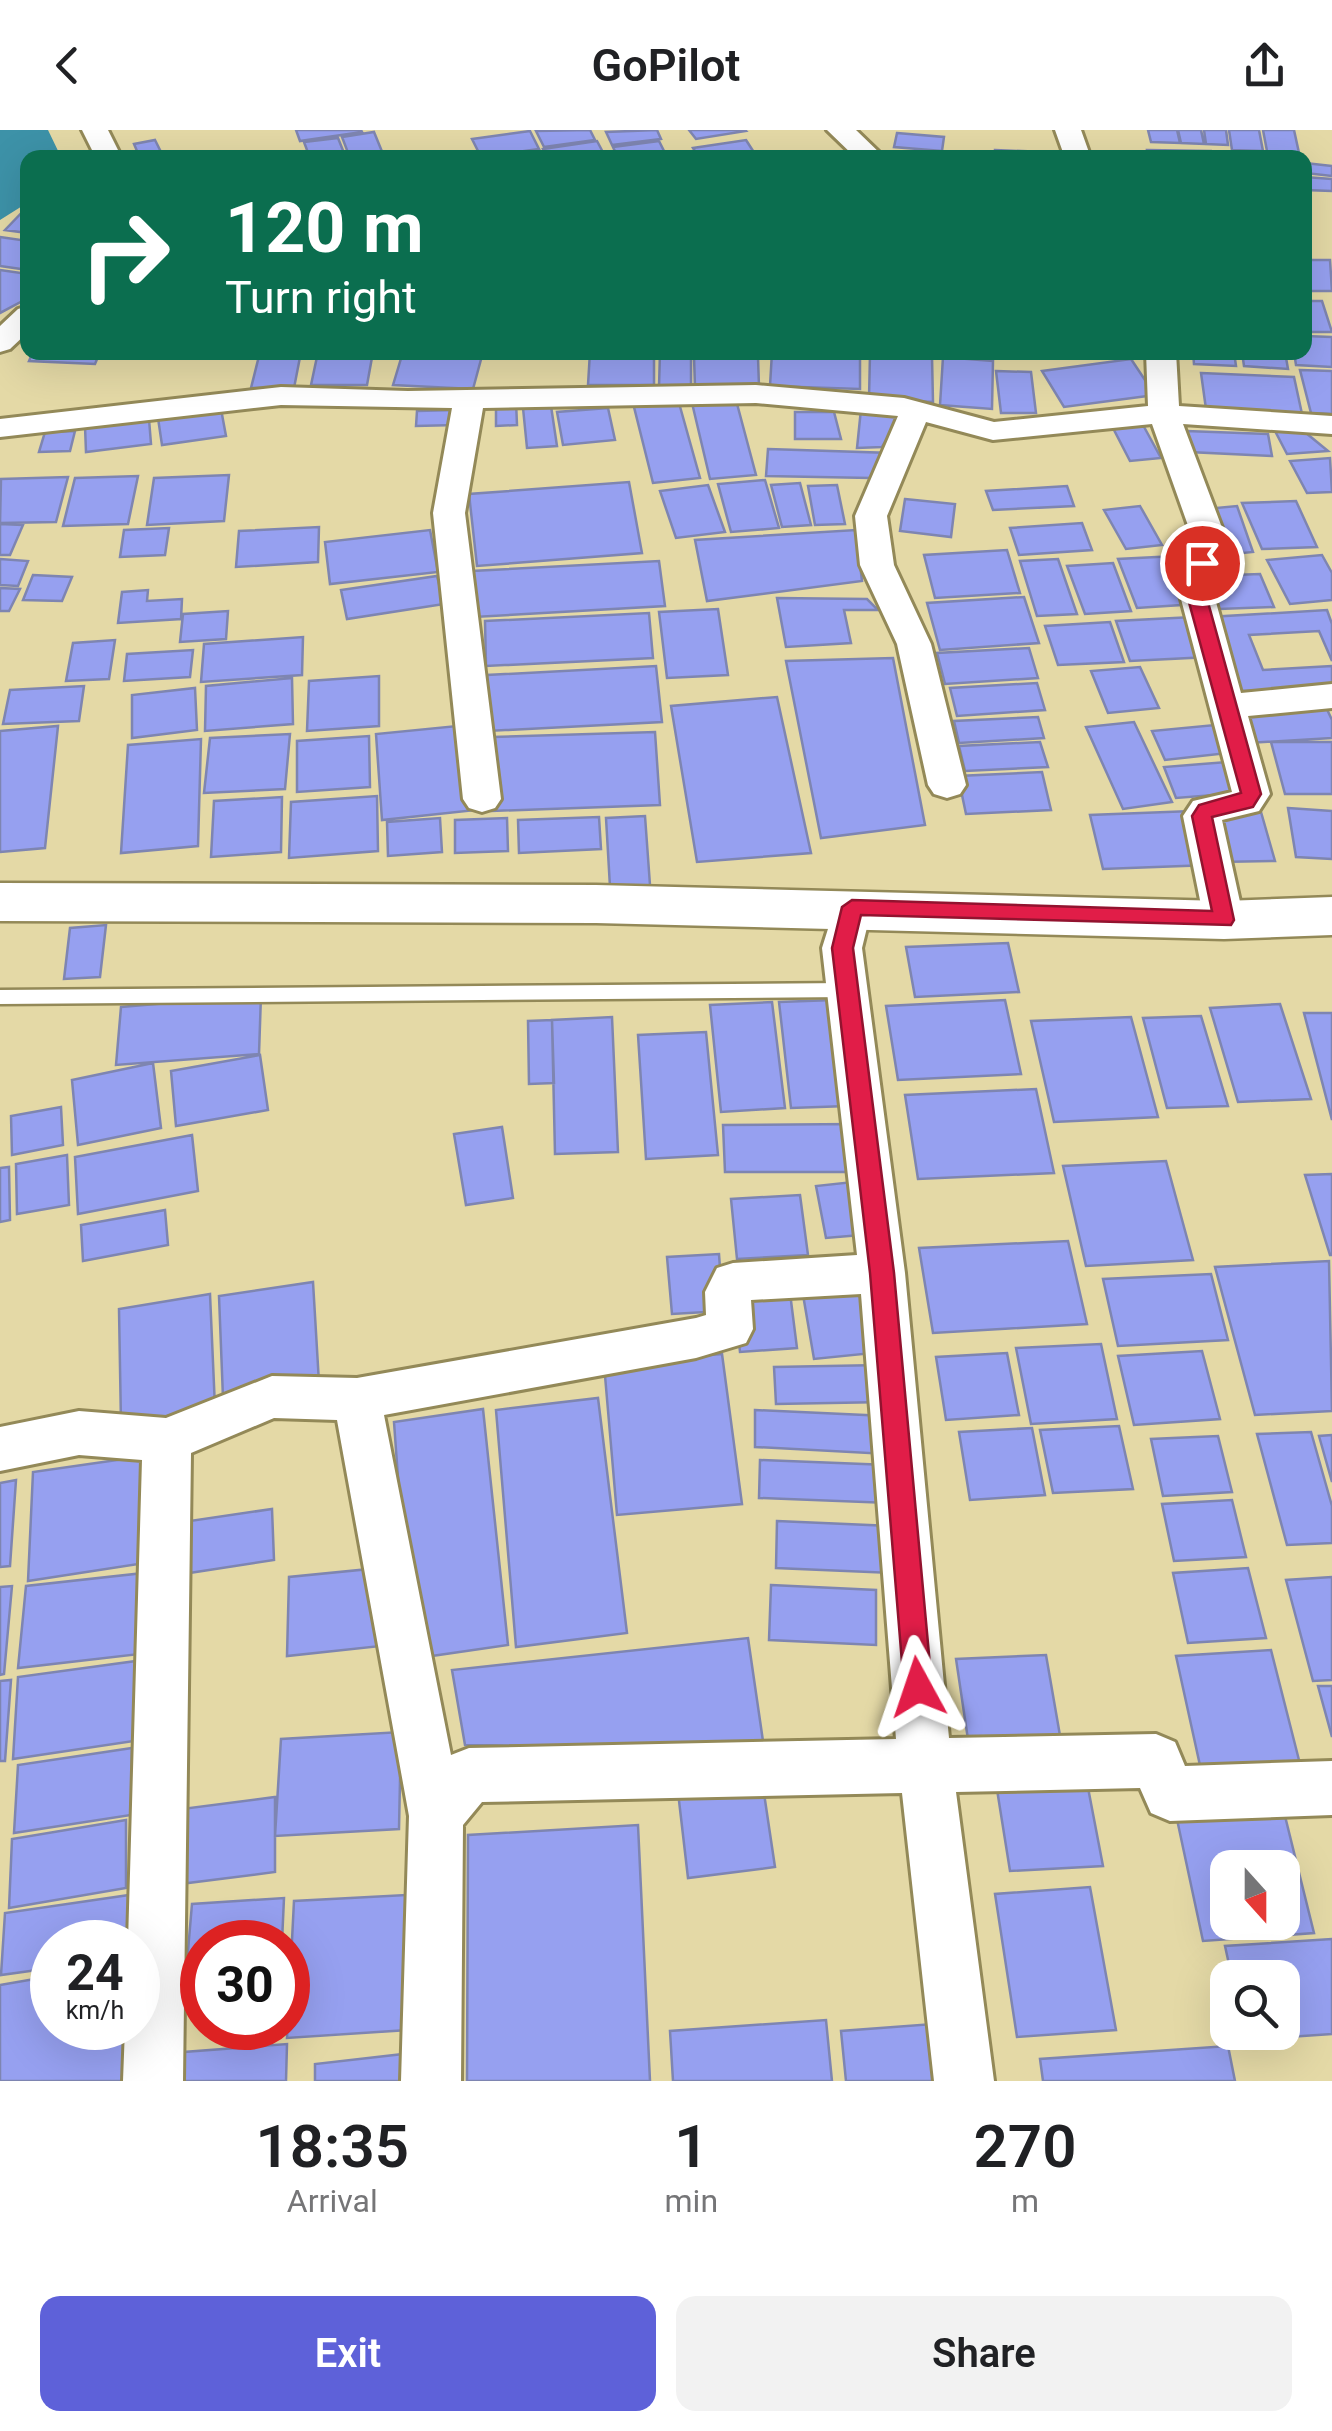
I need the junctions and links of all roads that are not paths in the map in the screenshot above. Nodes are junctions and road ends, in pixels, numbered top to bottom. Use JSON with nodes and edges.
{"nodes":[{"id":1,"x":840,"y":130,"type":"edge"},
{"id":2,"x":863,"y":150,"type":"edge"},
{"id":3,"x":20,"y":323,"type":"edge"},
{"id":4,"x":0,"y":343,"type":"edge"},
{"id":5,"x":1161,"y":360,"type":"edge"},
{"id":6,"x":469,"y":398,"type":"junction"},
{"id":7,"x":916,"y":410,"type":"junction"},
{"id":8,"x":1164,"y":414,"type":"junction"},
{"id":9,"x":1332,"y":425,"type":"edge"},
{"id":10,"x":0,"y":428,"type":"edge"},
{"id":11,"x":1332,"y":696,"type":"edge"},
{"id":12,"x":1226,"y":706,"type":"junction"},
{"id":13,"x":947,"y":785,"type":"dead end"},
{"id":14,"x":482,"y":799,"type":"dead end"},
{"id":15,"x":0,"y":902,"type":"edge"},
{"id":16,"x":852,"y":907,"type":"junction"},
{"id":17,"x":1332,"y":916,"type":"edge"},
{"id":18,"x":1224,"y":920,"type":"junction"},
{"id":19,"x":846,"y":990,"type":"junction"},
{"id":20,"x":0,"y":998,"type":"edge"},
{"id":21,"x":882,"y":1273,"type":"junction"},
{"id":22,"x":357,"y":1399,"type":"junction"},
{"id":23,"x":167,"y":1440,"type":"junction"},
{"id":24,"x":0,"y":1449,"type":"edge"},
{"id":25,"x":925,"y":1762,"type":"junction"},
{"id":26,"x":1332,"y":1788,"type":"edge"},
{"id":27,"x":436,"y":1816,"type":"junction"},
{"id":28,"x":153,"y":2081,"type":"edge"},
{"id":29,"x":431,"y":2081,"type":"edge"},
{"id":30,"x":964,"y":2081,"type":"edge"}],
"edges":[{"from":1,"to":2,"type":"street"},
{"from":3,"to":4,"type":"street"},
{"from":5,"to":8,"type":"street"},
{"from":6,"to":7,"type":"street"},
{"from":6,"to":10,"type":"street"},
{"from":6,"to":14,"type":"street"},
{"from":7,"to":8,"type":"street"},
{"from":7,"to":13,"type":"street"},
{"from":8,"to":9,"type":"street"},
{"from":8,"to":12,"type":"street"},
{"from":11,"to":12,"type":"street"},
{"from":12,"to":18,"type":"street"},
{"from":15,"to":16,"type":"street"},
{"from":16,"to":18,"type":"street"},
{"from":16,"to":19,"type":"street"},
{"from":17,"to":18,"type":"street"},
{"from":19,"to":20,"type":"lane"},
{"from":19,"to":21,"type":"street"},
{"from":21,"to":22,"type":"street"},
{"from":21,"to":25,"type":"street"},
{"from":22,"to":23,"type":"street"},
{"from":22,"to":27,"type":"street"},
{"from":23,"to":24,"type":"street"},
{"from":23,"to":28,"type":"street"},
{"from":25,"to":26,"type":"street"},
{"from":25,"to":27,"type":"street"},
{"from":25,"to":30,"type":"street"},
{"from":27,"to":29,"type":"street"}]}
